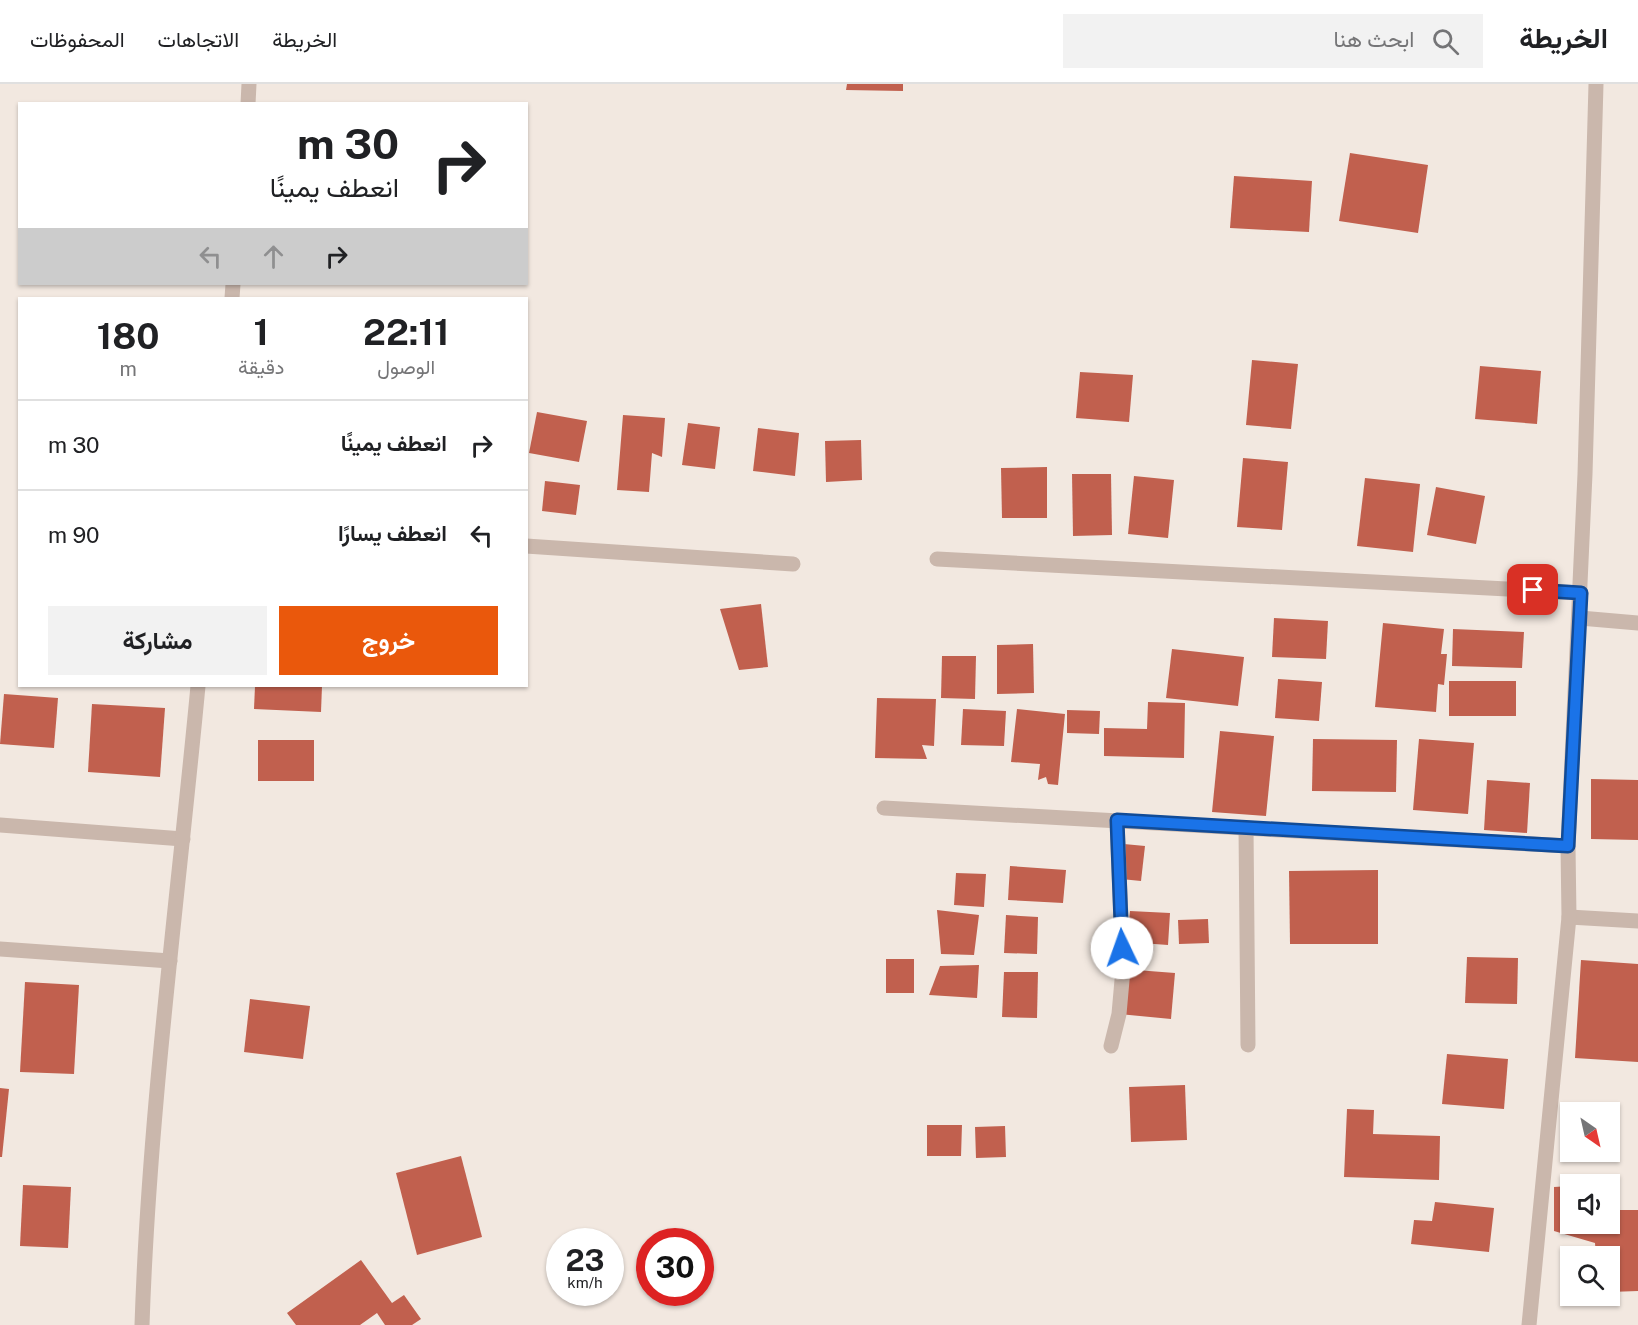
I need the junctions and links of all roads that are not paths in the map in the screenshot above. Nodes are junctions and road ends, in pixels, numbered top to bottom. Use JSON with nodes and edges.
{"nodes":[{"id":1,"x":249,"y":84,"type":"edge"},
{"id":2,"x":1596,"y":84,"type":"edge"},
{"id":3,"x":248,"y":102,"type":"edge"},
{"id":4,"x":528,"y":546,"type":"edge"},
{"id":5,"x":937,"y":559,"type":"dead end"},
{"id":6,"x":793,"y":564,"type":"dead end"},
{"id":7,"x":1581,"y":593,"type":"junction"},
{"id":8,"x":1580,"y":618,"type":"junction"},
{"id":9,"x":1638,"y":623,"type":"edge"},
{"id":10,"x":198,"y":687,"type":"edge"},
{"id":11,"x":884,"y":808,"type":"dead end"},
{"id":12,"x":1117,"y":820,"type":"junction"},
{"id":13,"x":0,"y":825,"type":"edge"},
{"id":14,"x":1246,"y":828,"type":"junction"},
{"id":15,"x":183,"y":839,"type":"junction"},
{"id":16,"x":1568,"y":846,"type":"junction"},
{"id":17,"x":1569,"y":917,"type":"junction"},
{"id":18,"x":1638,"y":921,"type":"edge"},
{"id":19,"x":0,"y":949,"type":"edge"},
{"id":20,"x":170,"y":961,"type":"junction"},
{"id":21,"x":1248,"y":1045,"type":"dead end"},
{"id":22,"x":1111,"y":1046,"type":"dead end"},
{"id":23,"x":142,"y":1325,"type":"edge"},
{"id":24,"x":1529,"y":1325,"type":"edge"}],
"edges":[{"from":1,"to":3,"type":"street"},
{"from":2,"to":7,"type":"street"},
{"from":4,"to":6,"type":"street"},
{"from":5,"to":7,"type":"street"},
{"from":7,"to":8,"type":"street"},
{"from":8,"to":9,"type":"street"},
{"from":8,"to":16,"type":"street"},
{"from":10,"to":15,"type":"street"},
{"from":11,"to":12,"type":"street"},
{"from":12,"to":14,"type":"street"},
{"from":12,"to":22,"type":"street"},
{"from":13,"to":15,"type":"street"},
{"from":14,"to":16,"type":"street"},
{"from":14,"to":21,"type":"street"},
{"from":15,"to":20,"type":"street"},
{"from":16,"to":17,"type":"street"},
{"from":17,"to":18,"type":"street"},
{"from":17,"to":24,"type":"street"},
{"from":19,"to":20,"type":"street"},
{"from":20,"to":23,"type":"street"}]}
